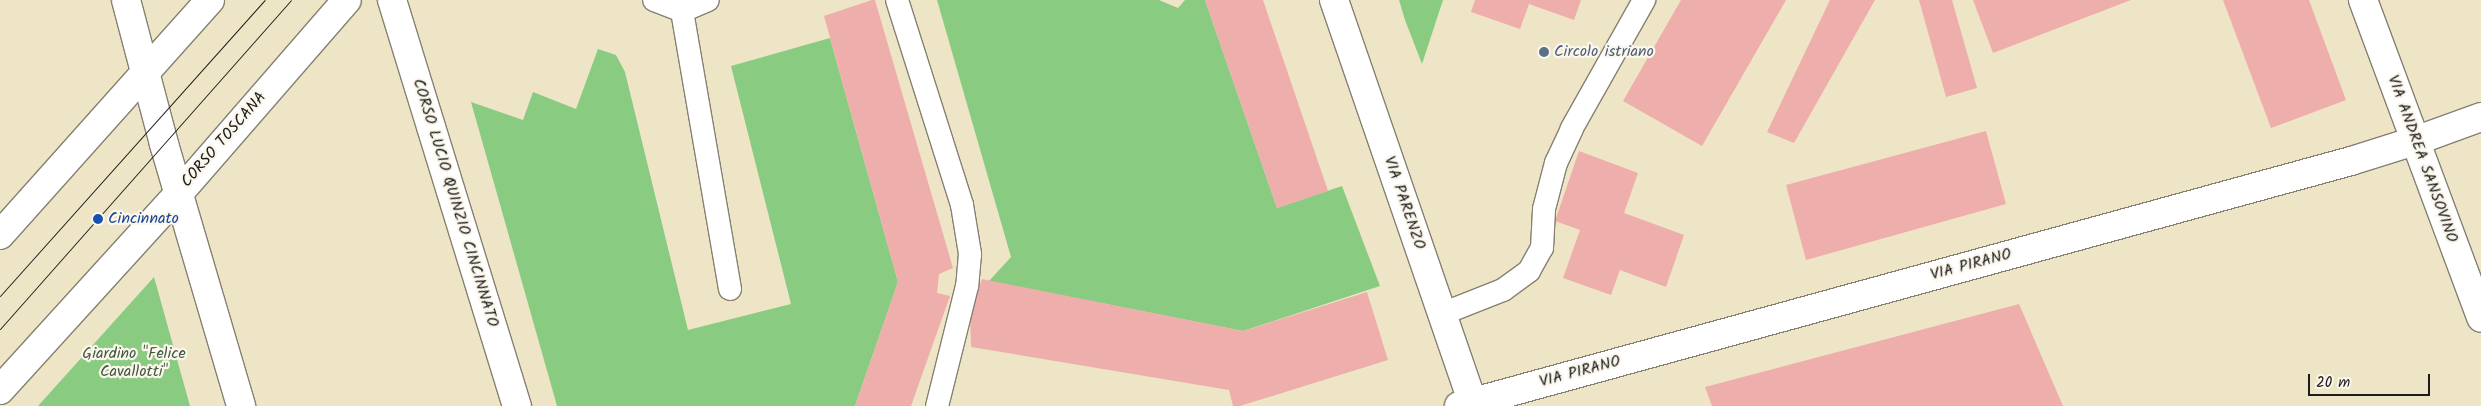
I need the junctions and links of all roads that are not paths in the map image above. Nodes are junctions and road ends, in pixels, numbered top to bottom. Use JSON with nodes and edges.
{"nodes":[{"id":1,"x":126,"y":0,"type":"edge"},
{"id":2,"x":210,"y":0,"type":"edge"},
{"id":3,"x":347,"y":0,"type":"edge"},
{"id":4,"x":392,"y":0,"type":"edge"},
{"id":5,"x":654,"y":0,"type":"edge"},
{"id":6,"x":708,"y":0,"type":"edge"},
{"id":7,"x":896,"y":0,"type":"edge"},
{"id":8,"x":1334,"y":0,"type":"edge"},
{"id":9,"x":1644,"y":0,"type":"edge"},
{"id":10,"x":2363,"y":0,"type":"edge"},
{"id":11,"x":682,"y":12,"type":"junction"},
{"id":12,"x":146,"y":71,"type":"junction"},
{"id":13,"x":2481,"y":117,"type":"edge"},
{"id":14,"x":2415,"y":141,"type":"junction"},
{"id":15,"x":180,"y":192,"type":"junction"},
{"id":16,"x":0,"y":235,"type":"edge"},
{"id":17,"x":730,"y":289,"type":"dead end"},
{"id":18,"x":1442,"y":314,"type":"junction"},
{"id":19,"x":2481,"y":318,"type":"edge"},
{"id":20,"x":0,"y":390,"type":"edge"},
{"id":21,"x":1468,"y":405,"type":"edge"},
{"id":22,"x":241,"y":406,"type":"edge"},
{"id":23,"x":517,"y":406,"type":"edge"},
{"id":24,"x":937,"y":406,"type":"edge"}],
"edges":[{"from":1,"to":12,"type":"street"},
{"from":2,"to":12,"type":"street"},
{"from":3,"to":15,"type":"street","name":"CORSO TOSCANA"},
{"from":4,"to":23,"type":"street","name":"CORSO LUCIO QUINZIO CINCINNATO"},
{"from":5,"to":11,"type":"lane"},
{"from":6,"to":11,"type":"lane"},
{"from":7,"to":24,"type":"lane"},
{"from":8,"to":18,"type":"street","name":"VIA PARENZO"},
{"from":9,"to":18,"type":"lane"},
{"from":10,"to":14,"type":"street","name":"VIA ANDREA SANSOVINO"},
{"from":11,"to":17,"type":"lane"},
{"from":12,"to":15,"type":"street"},
{"from":12,"to":16,"type":"street"},
{"from":13,"to":14,"type":"street","name":"VIA PIRANO"},
{"from":14,"to":19,"type":"street","name":"VIA ANDREA SANSOVINO"},
{"from":14,"to":21,"type":"street","name":"VIA PIRANO"},
{"from":15,"to":20,"type":"street","name":"CORSO TOSCANA"},
{"from":15,"to":22,"type":"street"},
{"from":18,"to":21,"type":"street","name":"VIA PARENZO"}]}
